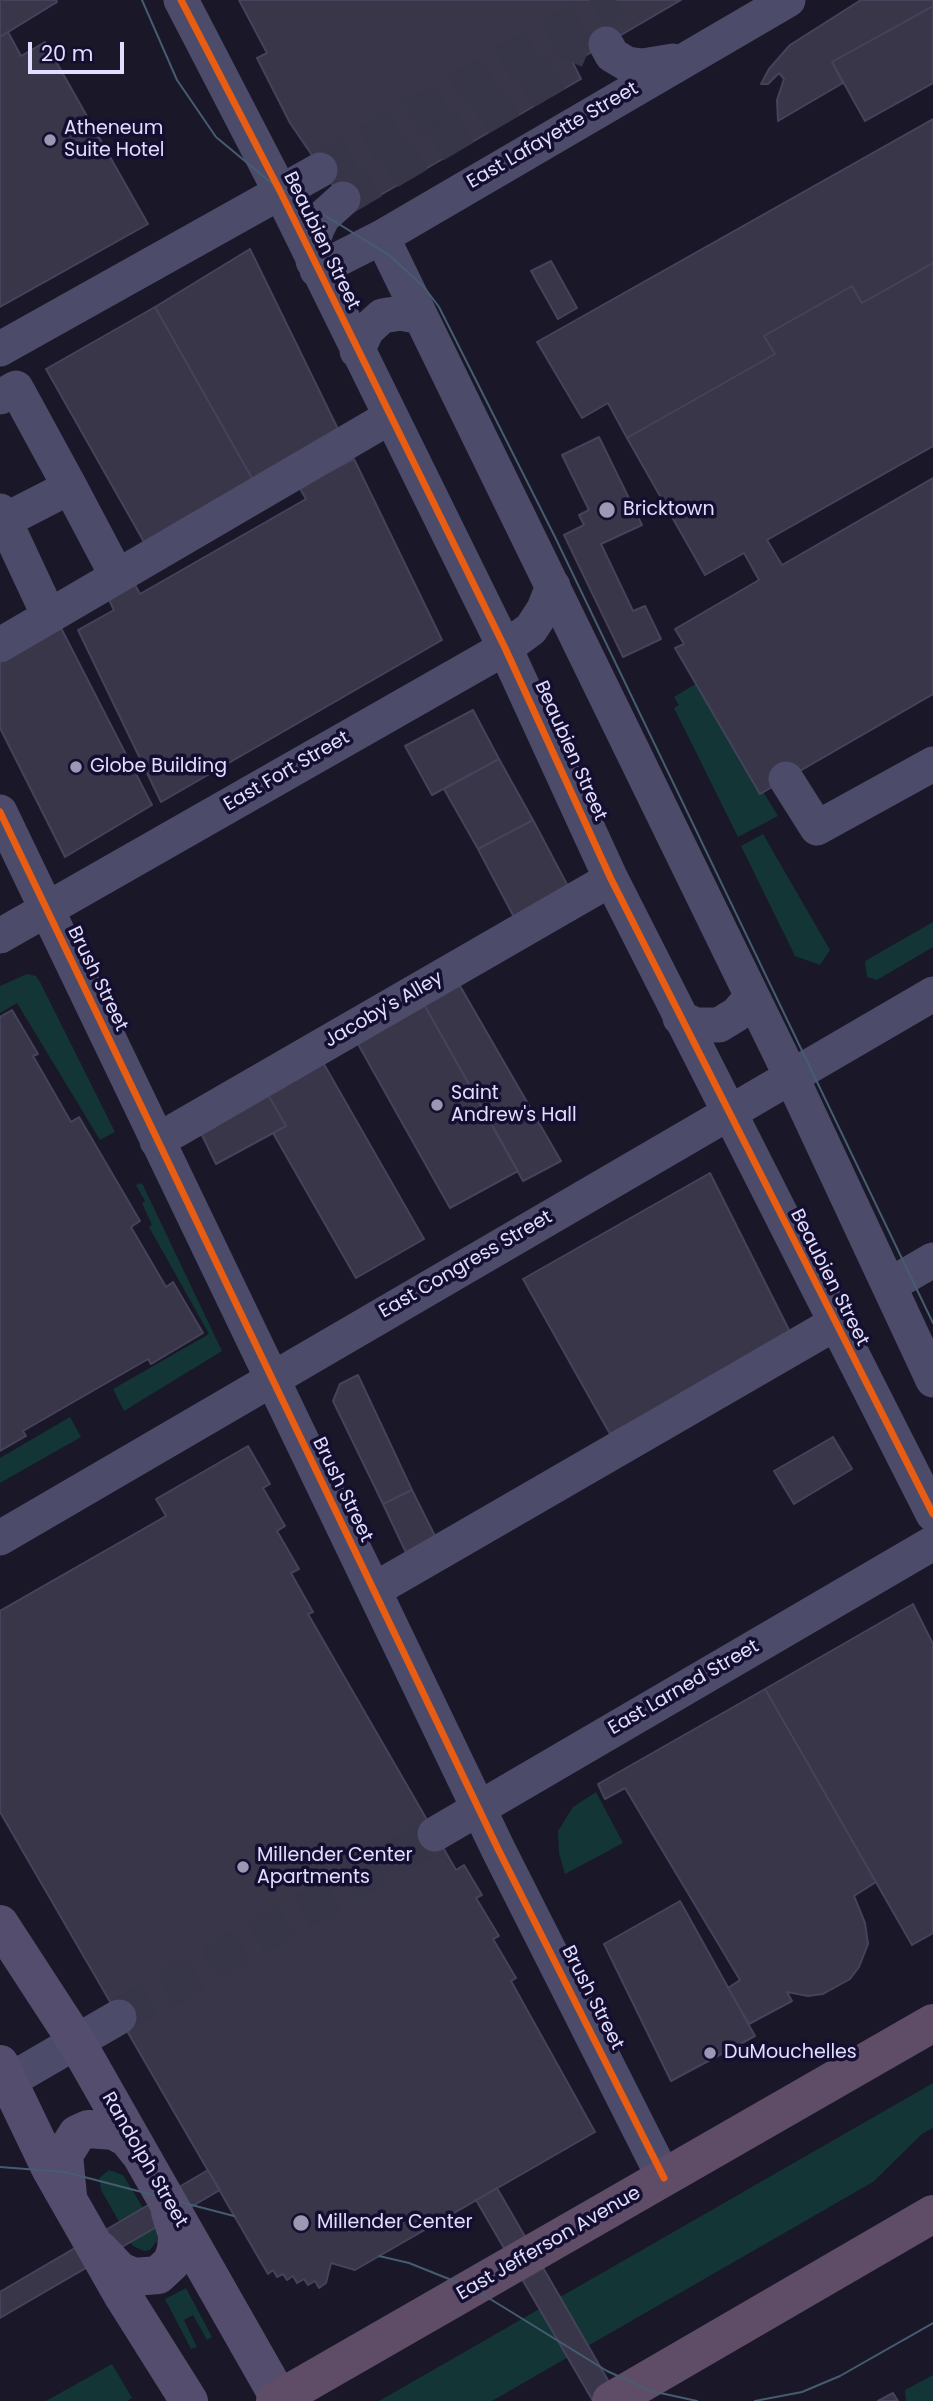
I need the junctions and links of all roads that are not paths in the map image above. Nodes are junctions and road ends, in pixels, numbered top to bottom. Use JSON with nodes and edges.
{"nodes":[{"id":1,"x":181,"y":0,"type":"edge"},
{"id":2,"x":788,"y":0,"type":"edge"},
{"id":3,"x":606,"y":44,"type":"dead end"},
{"id":4,"x":684,"y":60,"type":"junction"},
{"id":5,"x":320,"y":170,"type":"tunnel mouth"},
{"id":6,"x":281,"y":193,"type":"junction"},
{"id":7,"x":343,"y":199,"type":"tunnel mouth"},
{"id":8,"x":382,"y":237,"type":"junction"},
{"id":9,"x":315,"y":265,"type":"junction"},
{"id":10,"x":421,"y":317,"type":"junction"},
{"id":11,"x":0,"y":349,"type":"edge"},
{"id":12,"x":357,"y":351,"type":"junction"},
{"id":13,"x":0,"y":397,"type":"edge"},
{"id":14,"x":390,"y":417,"type":"junction"},
{"id":15,"x":70,"y":487,"type":"junction"},
{"id":16,"x":2,"y":518,"type":"edge"},
{"id":17,"x":117,"y":576,"type":"junction"},
{"id":18,"x":553,"y":586,"type":"junction"},
{"id":19,"x":49,"y":616,"type":"junction"},
{"id":20,"x":0,"y":645,"type":"edge"},
{"id":21,"x":505,"y":648,"type":"junction"},
{"id":22,"x":933,"y":764,"type":"edge"},
{"id":23,"x":786,"y":779,"type":"dead end"},
{"id":24,"x":0,"y":812,"type":"edge"},
{"id":25,"x":611,"y":880,"type":"junction"},
{"id":26,"x":46,"y":909,"type":"junction"},
{"id":27,"x":0,"y":936,"type":"edge"},
{"id":28,"x":933,"y":994,"type":"edge"},
{"id":29,"x":752,"y":996,"type":"junction"},
{"id":30,"x":680,"y":1017,"type":"junction"},
{"id":31,"x":791,"y":1076,"type":"junction"},
{"id":32,"x":729,"y":1115,"type":"junction"},
{"id":33,"x":157,"y":1140,"type":"junction"},
{"id":34,"x":933,"y":1260,"type":"edge"},
{"id":35,"x":890,"y":1285,"type":"junction"},
{"id":36,"x":834,"y":1324,"type":"junction"},
{"id":37,"x":271,"y":1378,"type":"junction"},
{"id":38,"x":933,"y":1380,"type":"edge"},
{"id":39,"x":933,"y":1514,"type":"edge"},
{"id":40,"x":0,"y":1538,"type":"edge"},
{"id":41,"x":933,"y":1543,"type":"edge"},
{"id":42,"x":373,"y":1590,"type":"junction"},
{"id":43,"x":478,"y":1807,"type":"junction"},
{"id":44,"x":435,"y":1834,"type":"tunnel mouth"},
{"id":45,"x":1,"y":1939,"type":"edge"},
{"id":46,"x":119,"y":2017,"type":"tunnel mouth"},
{"id":47,"x":933,"y":2023,"type":"edge"},
{"id":48,"x":76,"y":2042,"type":"junction"},
{"id":49,"x":3,"y":2077,"type":"edge"},
{"id":50,"x":143,"y":2157,"type":"junction"},
{"id":51,"x":664,"y":2178,"type":"junction"},
{"id":52,"x":933,"y":2184,"type":"edge"},
{"id":53,"x":68,"y":2198,"type":"junction"},
{"id":54,"x":167,"y":2200,"type":"junction"},
{"id":55,"x":928,"y":2217,"type":"edge"},
{"id":56,"x":94,"y":2244,"type":"junction"},
{"id":57,"x":278,"y":2400,"type":"edge"},
{"id":58,"x":189,"y":2401,"type":"edge"},
{"id":59,"x":611,"y":2401,"type":"edge"}],
"edges":[{"from":1,"to":6,"type":"street","name":"Beaubien Street"},
{"from":2,"to":4,"type":"street","name":"East Lafayette Street"},
{"from":3,"to":4,"type":"street"},
{"from":4,"to":8,"type":"street","name":"East Lafayette Street"},
{"from":5,"to":6,"type":"street"},
{"from":6,"to":9,"type":"street","name":"Beaubien Street"},
{"from":6,"to":11,"type":"street"},
{"from":7,"to":9,"type":"street"},
{"from":8,"to":9,"type":"street","name":"East Lafayette Street"},
{"from":8,"to":10,"type":"street"},
{"from":9,"to":12,"type":"street","name":"Beaubien Street"},
{"from":10,"to":12,"type":"street"},
{"from":10,"to":18,"type":"street"},
{"from":12,"to":14,"type":"street","name":"Beaubien Street"},
{"from":13,"to":15,"type":"street"},
{"from":14,"to":17,"type":"street"},
{"from":14,"to":21,"type":"street","name":"Beaubien Street"},
{"from":15,"to":16,"type":"street"},
{"from":15,"to":17,"type":"street"},
{"from":16,"to":19,"type":"street"},
{"from":17,"to":19,"type":"street"},
{"from":18,"to":21,"type":"street","name":"East Fort Street"},
{"from":18,"to":29,"type":"street"},
{"from":19,"to":20,"type":"street"},
{"from":21,"to":25,"type":"street","name":"Beaubien Street"},
{"from":21,"to":26,"type":"street","name":"East Fort Street"},
{"from":22,"to":23,"type":"street"},
{"from":24,"to":26,"type":"street","name":"Brush Street"},
{"from":25,"to":30,"type":"street","name":"Beaubien Street"},
{"from":25,"to":33,"type":"street","name":"Jacoby's Alley"},
{"from":26,"to":27,"type":"street","name":"East Fort Street"},
{"from":26,"to":33,"type":"street","name":"Brush Street"},
{"from":28,"to":31,"type":"street","name":"East Congress Street"},
{"from":29,"to":30,"type":"street"},
{"from":29,"to":31,"type":"street"},
{"from":30,"to":32,"type":"street","name":"Beaubien Street"},
{"from":31,"to":32,"type":"street","name":"East Congress Street"},
{"from":31,"to":35,"type":"street"},
{"from":32,"to":36,"type":"street","name":"Beaubien Street"},
{"from":32,"to":37,"type":"street","name":"East Congress Street"},
{"from":33,"to":37,"type":"street","name":"Brush Street"},
{"from":34,"to":35,"type":"street"},
{"from":35,"to":38,"type":"street"},
{"from":36,"to":39,"type":"street","name":"Beaubien Street"},
{"from":36,"to":42,"type":"street"},
{"from":37,"to":40,"type":"street","name":"East Congress Street"},
{"from":37,"to":42,"type":"street","name":"Brush Street"},
{"from":41,"to":43,"type":"street","name":"East Larned Street"},
{"from":42,"to":43,"type":"street","name":"Brush Street"},
{"from":43,"to":44,"type":"street","name":"East Larned Street"},
{"from":43,"to":51,"type":"street","name":"Brush Street"},
{"from":45,"to":48,"type":"main road","name":"Randolph Street"},
{"from":46,"to":48,"type":"street"},
{"from":47,"to":51,"type":"highway","name":"East Jefferson Avenue"},
{"from":48,"to":49,"type":"street"},
{"from":48,"to":50,"type":"main road","name":"Randolph Street"},
{"from":49,"to":53,"type":"main road"},
{"from":50,"to":53,"type":"main road"},
{"from":50,"to":54,"type":"main road","name":"Randolph Street"},
{"from":51,"to":57,"type":"highway","name":"East Jefferson Avenue"},
{"from":52,"to":55,"type":"highway"},
{"from":53,"to":56,"type":"main road"},
{"from":54,"to":56,"type":"main road"},
{"from":54,"to":57,"type":"main road","name":"Randolph Street"},
{"from":55,"to":59,"type":"highway"},
{"from":56,"to":58,"type":"main road"}]}
